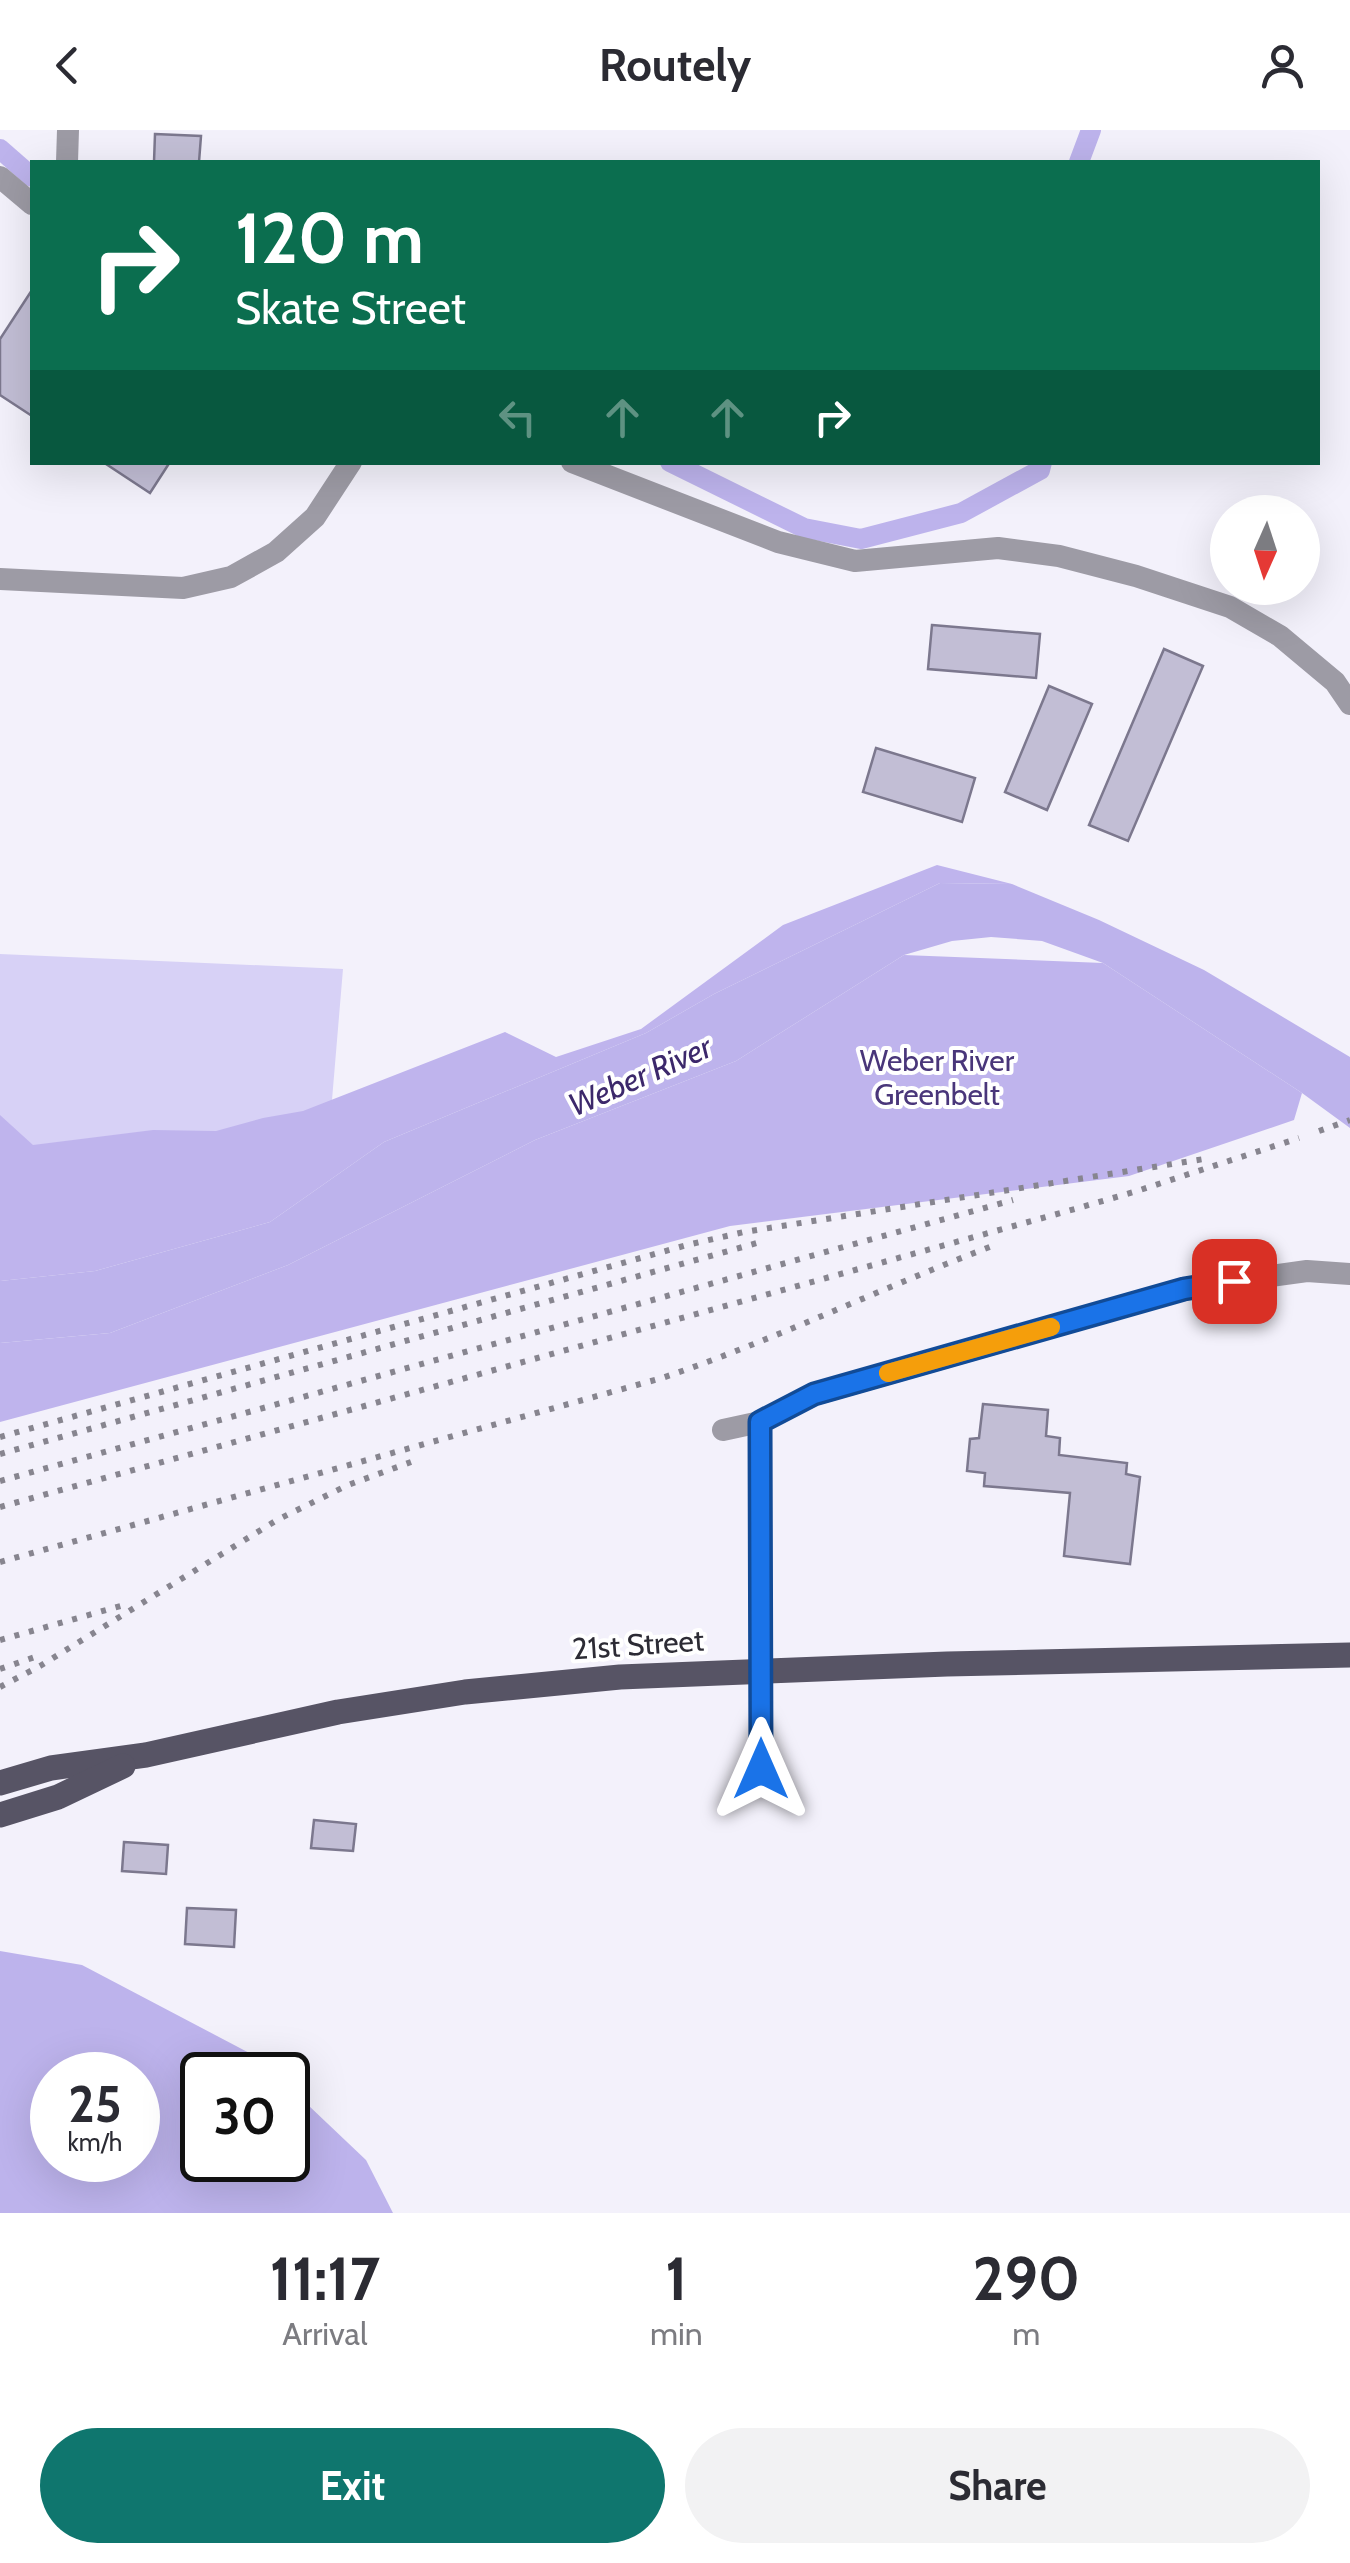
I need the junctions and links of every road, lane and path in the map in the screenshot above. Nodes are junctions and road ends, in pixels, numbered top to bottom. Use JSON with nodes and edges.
{"nodes":[{"id":1,"x":68,"y":130,"type":"edge"},
{"id":2,"x":66,"y":160,"type":"edge"},
{"id":3,"x":0,"y":177,"type":"edge"},
{"id":4,"x":30,"y":202,"type":"edge"},
{"id":5,"x":349,"y":465,"type":"edge"},
{"id":6,"x":580,"y":465,"type":"edge"},
{"id":7,"x":0,"y":579,"type":"edge"},
{"id":8,"x":1350,"y":704,"type":"edge"},
{"id":9,"x":1350,"y":1274,"type":"edge"},
{"id":10,"x":760,"y":1422,"type":"junction"},
{"id":11,"x":723,"y":1430,"type":"dead end"},
{"id":12,"x":1350,"y":1655,"type":"edge"},
{"id":13,"x":761,"y":1670,"type":"junction"},
{"id":14,"x":146,"y":1755,"type":"junction"},
{"id":15,"x":761,"y":1769,"type":"dead end"},
{"id":16,"x":0,"y":1783,"type":"edge"},
{"id":17,"x":0,"y":1815,"type":"edge"}],
"edges":[{"from":1,"to":2,"type":"street"},
{"from":3,"to":4,"type":"street"},
{"from":5,"to":7,"type":"street"},
{"from":6,"to":8,"type":"street"},
{"from":9,"to":10,"type":"street"},
{"from":10,"to":11,"type":"street"},
{"from":10,"to":13,"type":"street"},
{"from":12,"to":13,"type":"main road","name":"21st Street"},
{"from":13,"to":14,"type":"main road","name":"21st Street"},
{"from":13,"to":15,"type":"street"},
{"from":14,"to":16,"type":"main road","name":"21st Street"},
{"from":14,"to":17,"type":"main road"}]}
